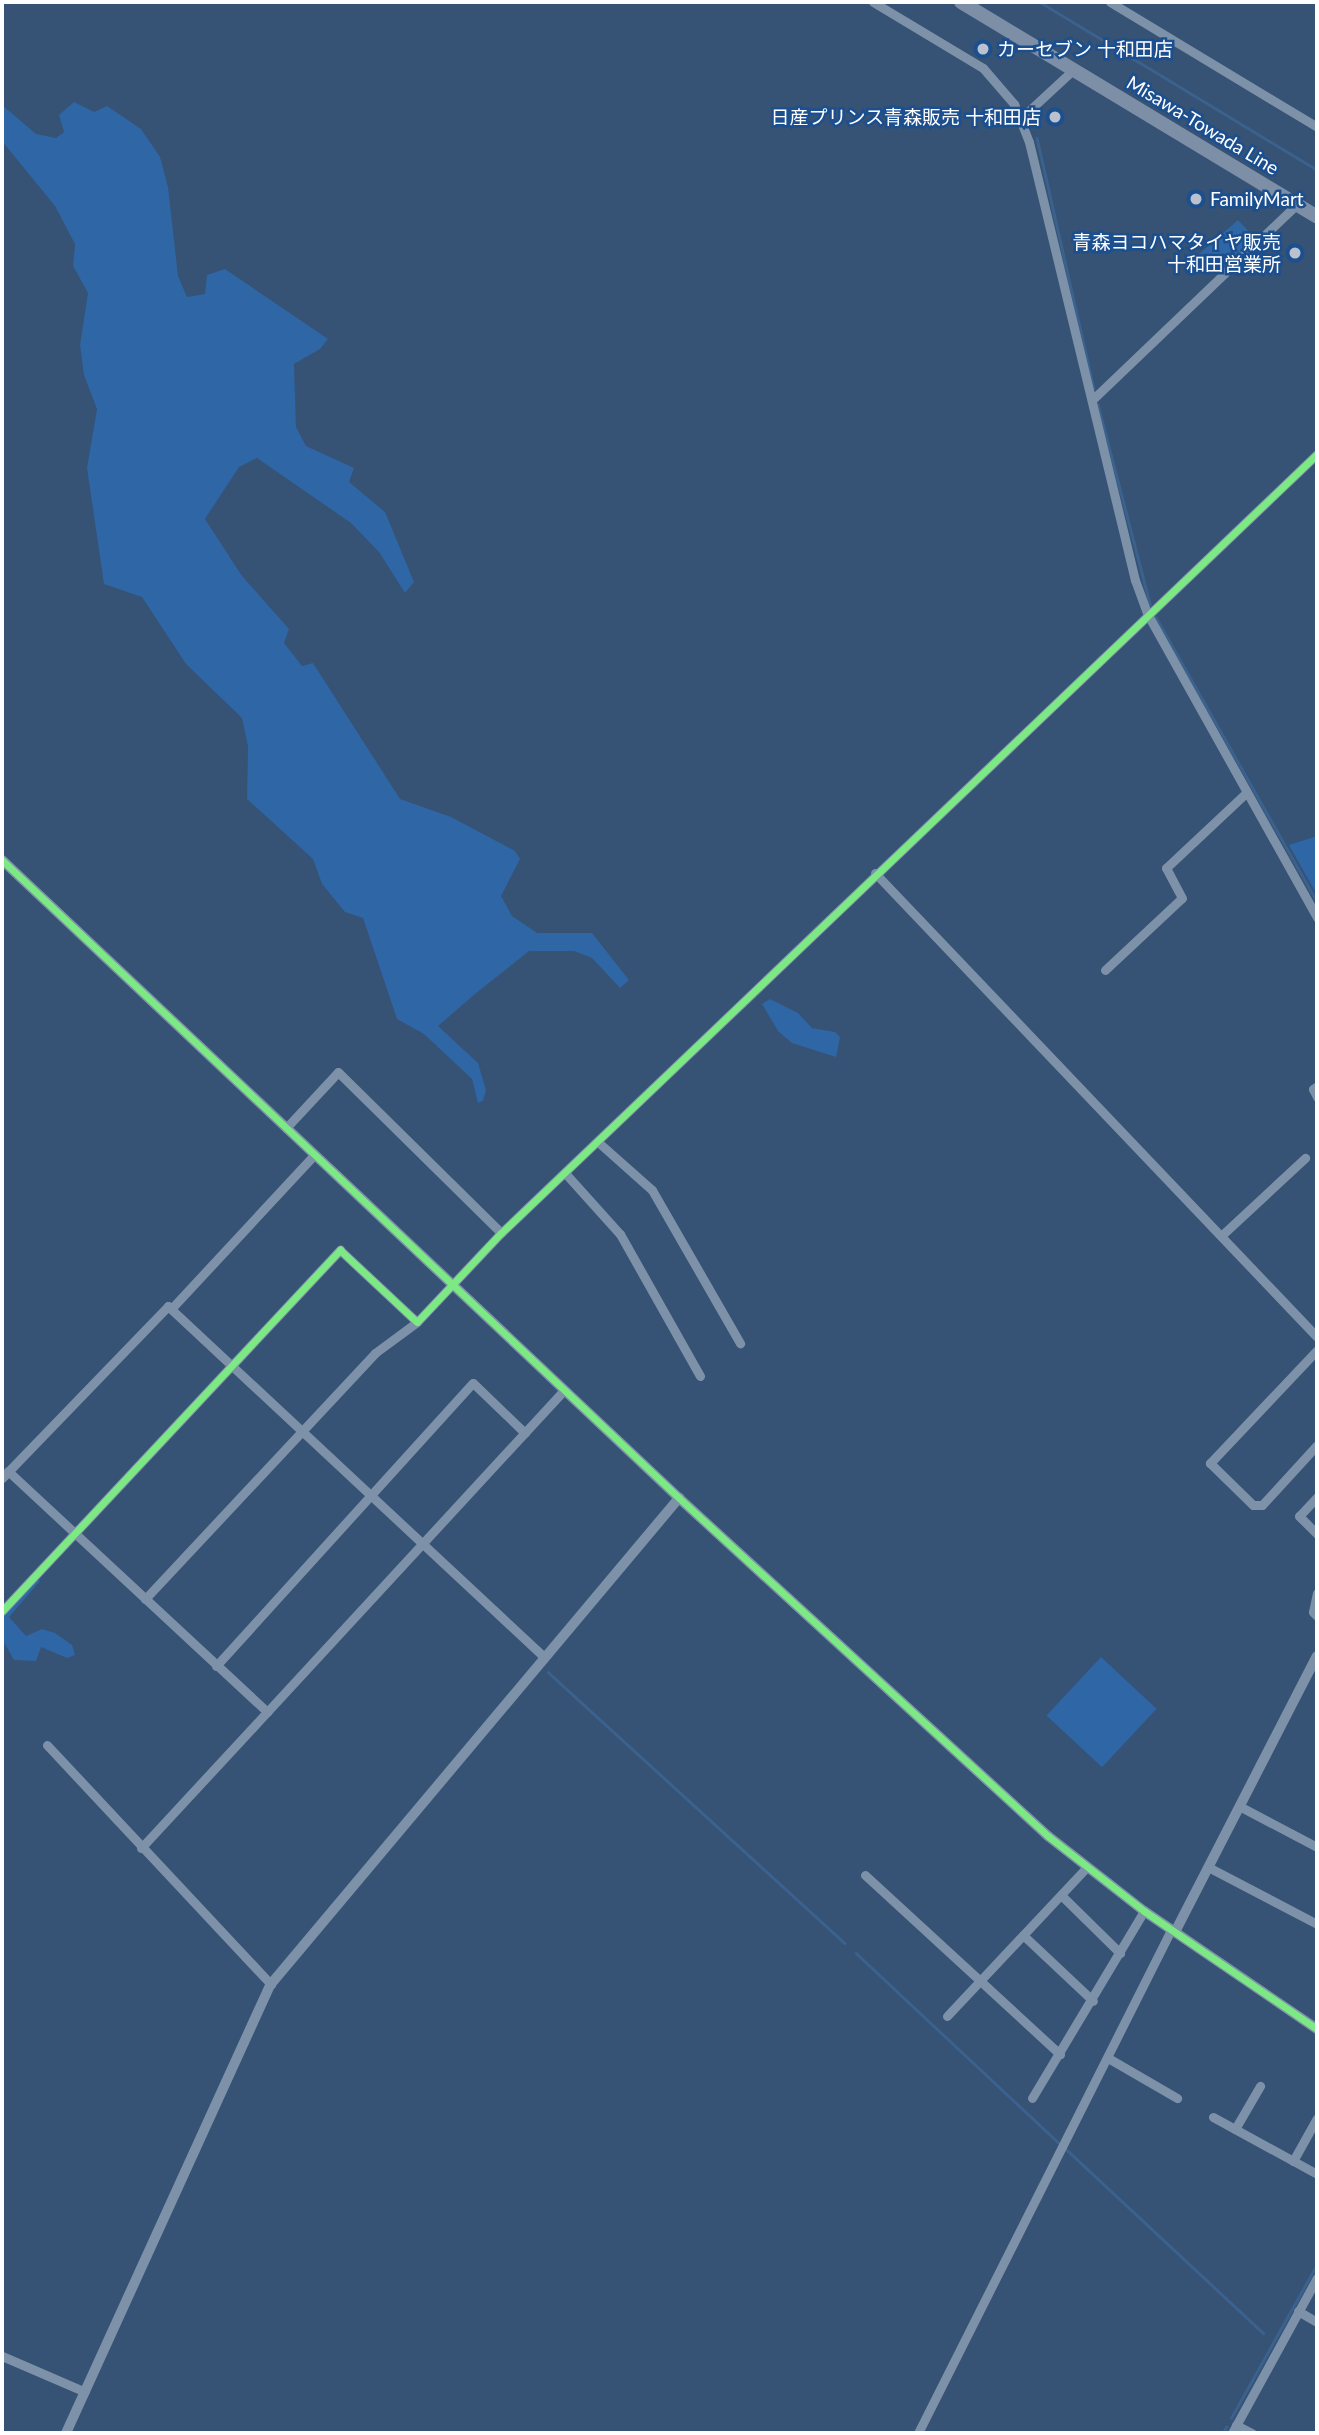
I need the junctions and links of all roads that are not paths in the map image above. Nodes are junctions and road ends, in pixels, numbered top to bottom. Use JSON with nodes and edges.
{"nodes":[{"id":1,"x":873,"y":2,"type":"edge"},
{"id":2,"x":961,"y":2,"type":"edge"},
{"id":3,"x":1110,"y":2,"type":"edge"},
{"id":4,"x":1074,"y":69,"type":"junction"},
{"id":5,"x":1020,"y":118,"type":"junction"},
{"id":6,"x":1317,"y":127,"type":"edge"},
{"id":7,"x":1296,"y":205,"type":"junction"},
{"id":8,"x":1317,"y":217,"type":"edge"},
{"id":9,"x":1091,"y":400,"type":"junction"},
{"id":10,"x":1317,"y":454,"type":"edge"},
{"id":11,"x":1149,"y":615,"type":"junction"},
{"id":12,"x":1246,"y":793,"type":"junction"},
{"id":13,"x":2,"y":860,"type":"edge"},
{"id":14,"x":875,"y":873,"type":"junction"},
{"id":15,"x":1317,"y":918,"type":"edge"},
{"id":16,"x":1105,"y":970,"type":"dead end"},
{"id":17,"x":1317,"y":1086,"type":"edge"},
{"id":18,"x":1317,"y":1097,"type":"edge"},
{"id":19,"x":286,"y":1128,"type":"junction"},
{"id":20,"x":598,"y":1142,"type":"junction"},
{"id":21,"x":314,"y":1155,"type":"junction"},
{"id":22,"x":1304,"y":1158,"type":"dead end"},
{"id":23,"x":565,"y":1173,"type":"junction"},
{"id":24,"x":500,"y":1233,"type":"junction"},
{"id":25,"x":1221,"y":1236,"type":"junction"},
{"id":26,"x":451,"y":1283,"type":"junction"},
{"id":27,"x":171,"y":1309,"type":"junction"},
{"id":28,"x":417,"y":1322,"type":"junction"},
{"id":29,"x":1317,"y":1338,"type":"edge"},
{"id":30,"x":740,"y":1343,"type":"dead end"},
{"id":31,"x":1317,"y":1350,"type":"edge"},
{"id":32,"x":231,"y":1367,"type":"junction"},
{"id":33,"x":700,"y":1376,"type":"dead end"},
{"id":34,"x":564,"y":1390,"type":"junction"},
{"id":35,"x":302,"y":1431,"type":"junction"},
{"id":36,"x":525,"y":1433,"type":"junction"},
{"id":37,"x":1317,"y":1445,"type":"edge"},
{"id":38,"x":5,"y":1475,"type":"edge"},
{"id":39,"x":371,"y":1497,"type":"junction"},
{"id":40,"x":1317,"y":1497,"type":"edge"},
{"id":41,"x":679,"y":1498,"type":"junction"},
{"id":42,"x":1317,"y":1534,"type":"edge"},
{"id":43,"x":76,"y":1535,"type":"junction"},
{"id":44,"x":421,"y":1545,"type":"junction"},
{"id":45,"x":1317,"y":1593,"type":"edge"},
{"id":46,"x":145,"y":1599,"type":"junction"},
{"id":47,"x":2,"y":1611,"type":"edge"},
{"id":48,"x":1317,"y":1616,"type":"edge"},
{"id":49,"x":1317,"y":1656,"type":"edge"},
{"id":50,"x":544,"y":1657,"type":"junction"},
{"id":51,"x":216,"y":1666,"type":"junction"},
{"id":52,"x":1314,"y":1668,"type":"edge"},
{"id":53,"x":267,"y":1712,"type":"junction"},
{"id":54,"x":47,"y":1745,"type":"dead end"},
{"id":55,"x":1241,"y":1807,"type":"junction"},
{"id":56,"x":1317,"y":1847,"type":"edge"},
{"id":57,"x":141,"y":1849,"type":"junction"},
{"id":58,"x":1086,"y":1867,"type":"junction"},
{"id":59,"x":1210,"y":1868,"type":"junction"},
{"id":60,"x":865,"y":1875,"type":"dead end"},
{"id":61,"x":1061,"y":1895,"type":"junction"},
{"id":62,"x":1144,"y":1911,"type":"junction"},
{"id":63,"x":1317,"y":1924,"type":"edge"},
{"id":64,"x":1173,"y":1931,"type":"junction"},
{"id":65,"x":1023,"y":1935,"type":"junction"},
{"id":66,"x":1120,"y":1953,"type":"junction"},
{"id":67,"x":981,"y":1981,"type":"junction"},
{"id":68,"x":271,"y":1984,"type":"junction"},
{"id":69,"x":1093,"y":2001,"type":"junction"},
{"id":70,"x":947,"y":2016,"type":"dead end"},
{"id":71,"x":1317,"y":2029,"type":"edge"},
{"id":72,"x":1060,"y":2054,"type":"junction"},
{"id":73,"x":1108,"y":2058,"type":"junction"},
{"id":74,"x":1260,"y":2086,"type":"dead end"},
{"id":75,"x":1032,"y":2098,"type":"dead end"},
{"id":76,"x":1177,"y":2098,"type":"dead end"},
{"id":77,"x":1213,"y":2117,"type":"dead end"},
{"id":78,"x":1317,"y":2118,"type":"edge"},
{"id":79,"x":1235,"y":2129,"type":"junction"},
{"id":80,"x":1293,"y":2161,"type":"junction"},
{"id":81,"x":1317,"y":2174,"type":"edge"},
{"id":82,"x":1317,"y":2278,"type":"edge"},
{"id":83,"x":1298,"y":2311,"type":"junction"},
{"id":84,"x":1317,"y":2322,"type":"edge"},
{"id":85,"x":2,"y":2356,"type":"edge"},
{"id":86,"x":85,"y":2392,"type":"junction"},
{"id":87,"x":1234,"y":2429,"type":"edge"},
{"id":88,"x":66,"y":2433,"type":"edge"},
{"id":89,"x":918,"y":2433,"type":"edge"},
{"id":90,"x":1252,"y":2433,"type":"edge"}],
"edges":[{"from":1,"to":5,"type":"street"},
{"from":2,"to":4,"type":"main road","name":"Misawa-Towada Line"},
{"from":3,"to":6,"type":"street"},
{"from":4,"to":5,"type":"street"},
{"from":4,"to":7,"type":"main road","name":"Misawa-Towada Line"},
{"from":5,"to":9,"type":"street"},
{"from":7,"to":8,"type":"main road","name":"Misawa-Towada Line"},
{"from":7,"to":9,"type":"street"},
{"from":9,"to":11,"type":"street"},
{"from":10,"to":11,"type":"street"},
{"from":11,"to":12,"type":"street"},
{"from":11,"to":14,"type":"street"},
{"from":12,"to":15,"type":"street"},
{"from":12,"to":16,"type":"street"},
{"from":13,"to":19,"type":"street"},
{"from":14,"to":20,"type":"street"},
{"from":14,"to":25,"type":"street"},
{"from":17,"to":18,"type":"street"},
{"from":19,"to":21,"type":"street"},
{"from":19,"to":24,"type":"street"},
{"from":20,"to":23,"type":"street"},
{"from":20,"to":30,"type":"street"},
{"from":21,"to":26,"type":"street"},
{"from":21,"to":27,"type":"street"},
{"from":22,"to":25,"type":"street"},
{"from":23,"to":24,"type":"street"},
{"from":23,"to":33,"type":"street"},
{"from":24,"to":26,"type":"street"},
{"from":25,"to":29,"type":"street"},
{"from":26,"to":28,"type":"street"},
{"from":26,"to":34,"type":"street"},
{"from":27,"to":32,"type":"street"},
{"from":27,"to":38,"type":"street"},
{"from":28,"to":32,"type":"street"},
{"from":28,"to":35,"type":"street"},
{"from":31,"to":37,"type":"street"},
{"from":32,"to":35,"type":"street"},
{"from":32,"to":43,"type":"street"},
{"from":34,"to":36,"type":"street"},
{"from":34,"to":41,"type":"street"},
{"from":35,"to":39,"type":"street"},
{"from":35,"to":46,"type":"street"},
{"from":36,"to":39,"type":"street"},
{"from":36,"to":44,"type":"street"},
{"from":38,"to":43,"type":"street"},
{"from":39,"to":44,"type":"street"},
{"from":39,"to":51,"type":"street"},
{"from":40,"to":42,"type":"street"},
{"from":41,"to":50,"type":"street"},
{"from":41,"to":58,"type":"street"},
{"from":43,"to":46,"type":"street"},
{"from":43,"to":47,"type":"street"},
{"from":44,"to":50,"type":"street"},
{"from":44,"to":53,"type":"street"},
{"from":45,"to":48,"type":"street"},
{"from":46,"to":51,"type":"street"},
{"from":49,"to":52,"type":"street"},
{"from":50,"to":68,"type":"street"},
{"from":51,"to":53,"type":"street"},
{"from":52,"to":55,"type":"street"},
{"from":53,"to":57,"type":"street"},
{"from":54,"to":57,"type":"street"},
{"from":55,"to":56,"type":"street"},
{"from":55,"to":59,"type":"street"},
{"from":57,"to":68,"type":"street"},
{"from":58,"to":61,"type":"street"},
{"from":58,"to":62,"type":"street"},
{"from":59,"to":63,"type":"street"},
{"from":59,"to":64,"type":"street"},
{"from":60,"to":67,"type":"street"},
{"from":61,"to":65,"type":"street"},
{"from":61,"to":66,"type":"street"},
{"from":62,"to":64,"type":"street"},
{"from":62,"to":66,"type":"street"},
{"from":64,"to":71,"type":"street"},
{"from":64,"to":73,"type":"street"},
{"from":65,"to":67,"type":"street"},
{"from":65,"to":69,"type":"street"},
{"from":66,"to":69,"type":"street"},
{"from":67,"to":70,"type":"street"},
{"from":67,"to":72,"type":"street"},
{"from":68,"to":86,"type":"street"},
{"from":69,"to":72,"type":"street"},
{"from":72,"to":75,"type":"street"},
{"from":73,"to":76,"type":"street"},
{"from":73,"to":89,"type":"street"},
{"from":74,"to":79,"type":"street"},
{"from":77,"to":79,"type":"street"},
{"from":78,"to":80,"type":"street"},
{"from":79,"to":80,"type":"street"},
{"from":80,"to":81,"type":"street"},
{"from":82,"to":83,"type":"street"},
{"from":83,"to":84,"type":"street"},
{"from":83,"to":87,"type":"street"},
{"from":85,"to":86,"type":"street"},
{"from":86,"to":88,"type":"street"},
{"from":87,"to":90,"type":"street"}]}
